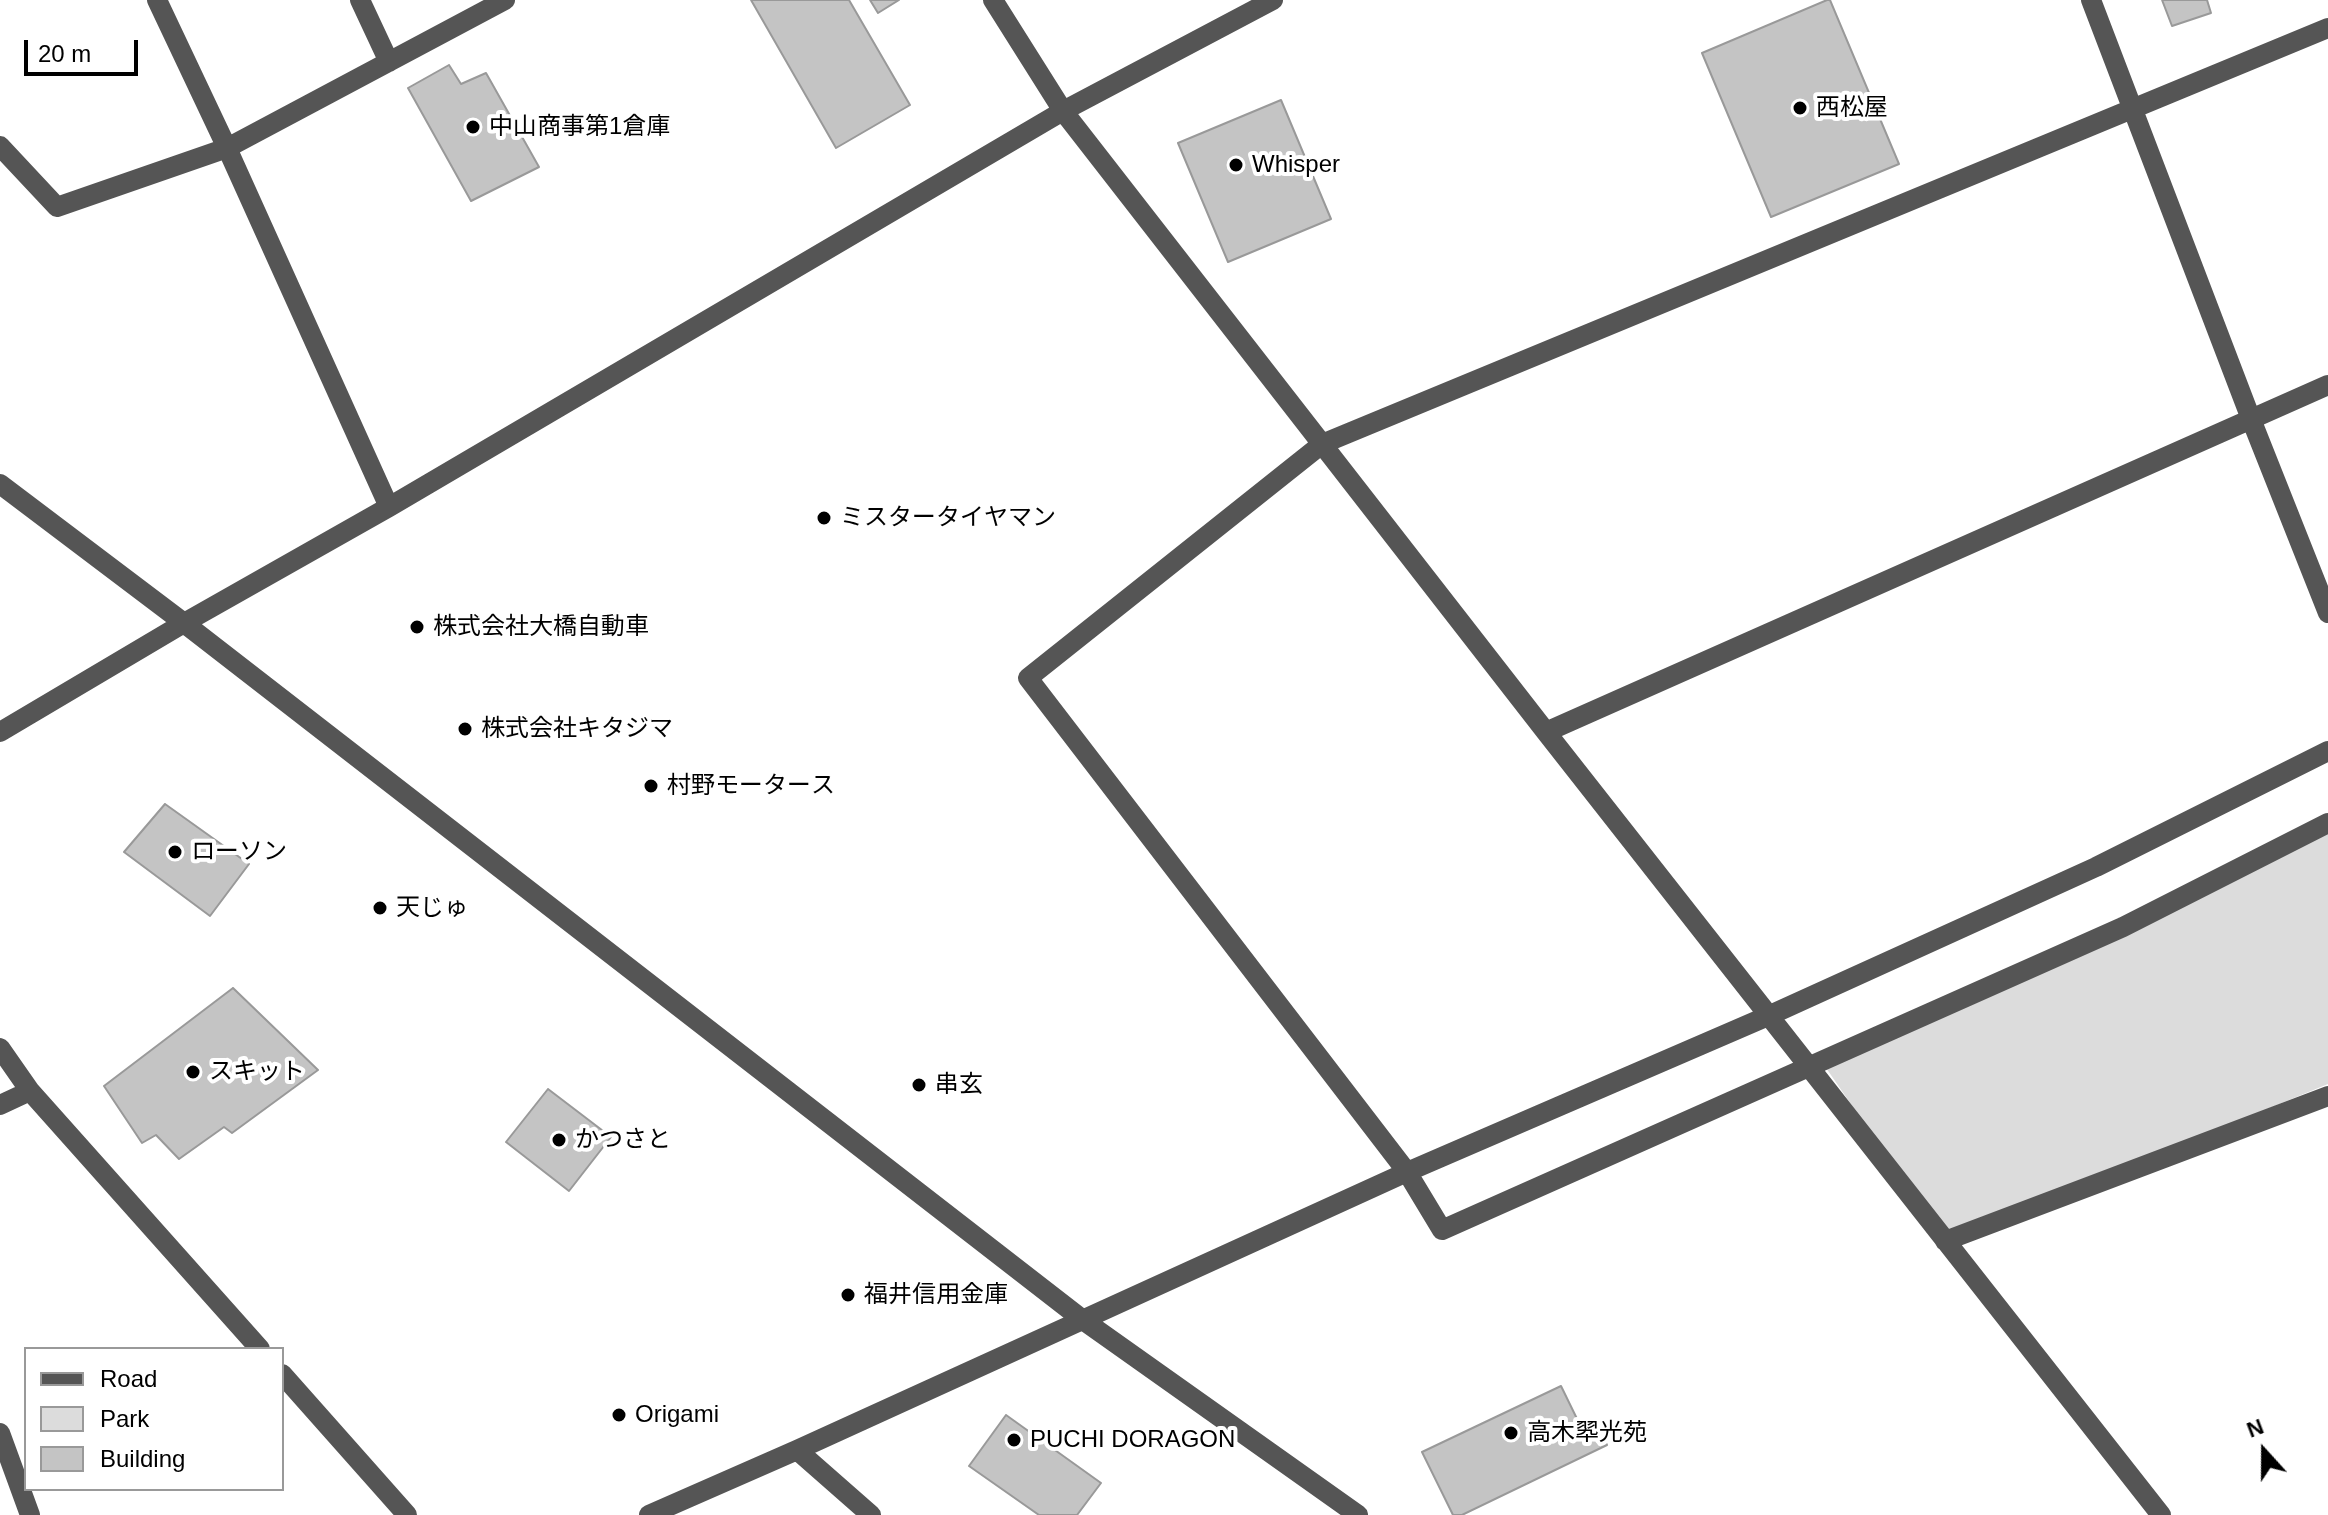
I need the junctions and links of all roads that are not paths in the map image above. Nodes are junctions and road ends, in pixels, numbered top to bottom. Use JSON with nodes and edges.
{"nodes":[{"id":1,"x":157,"y":0,"type":"edge"},
{"id":2,"x":360,"y":0,"type":"edge"},
{"id":3,"x":505,"y":0,"type":"edge"},
{"id":4,"x":993,"y":0,"type":"edge"},
{"id":5,"x":1273,"y":0,"type":"edge"},
{"id":6,"x":2091,"y":0,"type":"edge"},
{"id":7,"x":2328,"y":28,"type":"edge"},
{"id":8,"x":389,"y":62,"type":"junction"},
{"id":9,"x":2134,"y":109,"type":"junction"},
{"id":10,"x":1063,"y":111,"type":"junction"},
{"id":11,"x":0,"y":146,"type":"edge"},
{"id":12,"x":227,"y":148,"type":"junction"},
{"id":13,"x":2328,"y":385,"type":"edge"},
{"id":14,"x":2251,"y":419,"type":"junction"},
{"id":15,"x":1322,"y":444,"type":"junction"},
{"id":16,"x":0,"y":484,"type":"edge"},
{"id":17,"x":389,"y":507,"type":"junction"},
{"id":18,"x":2328,"y":613,"type":"edge"},
{"id":19,"x":184,"y":623,"type":"junction"},
{"id":20,"x":0,"y":732,"type":"edge"},
{"id":21,"x":1546,"y":732,"type":"junction"},
{"id":22,"x":2328,"y":751,"type":"edge"},
{"id":23,"x":2328,"y":823,"type":"edge"},
{"id":24,"x":1768,"y":1016,"type":"junction"},
{"id":25,"x":0,"y":1048,"type":"edge"},
{"id":26,"x":1809,"y":1068,"type":"junction"},
{"id":27,"x":30,"y":1091,"type":"junction"},
{"id":28,"x":2328,"y":1096,"type":"edge"},
{"id":29,"x":0,"y":1105,"type":"edge"},
{"id":30,"x":1407,"y":1172,"type":"junction"},
{"id":31,"x":1945,"y":1241,"type":"junction"},
{"id":32,"x":1083,"y":1320,"type":"junction"},
{"id":33,"x":258,"y":1347,"type":"edge"},
{"id":34,"x":284,"y":1376,"type":"edge"},
{"id":35,"x":0,"y":1433,"type":"edge"},
{"id":36,"x":797,"y":1450,"type":"junction"},
{"id":37,"x":30,"y":1515,"type":"edge"},
{"id":38,"x":407,"y":1515,"type":"edge"},
{"id":39,"x":649,"y":1515,"type":"edge"},
{"id":40,"x":871,"y":1515,"type":"edge"},
{"id":41,"x":1358,"y":1515,"type":"edge"},
{"id":42,"x":2161,"y":1515,"type":"edge"}],
"edges":[{"from":1,"to":12,"type":"street"},
{"from":2,"to":8,"type":"street"},
{"from":3,"to":8,"type":"street"},
{"from":4,"to":10,"type":"street"},
{"from":5,"to":10,"type":"street"},
{"from":6,"to":9,"type":"street"},
{"from":7,"to":9,"type":"street"},
{"from":8,"to":12,"type":"street"},
{"from":9,"to":14,"type":"street"},
{"from":9,"to":15,"type":"street"},
{"from":10,"to":15,"type":"street"},
{"from":10,"to":17,"type":"street"},
{"from":11,"to":12,"type":"street"},
{"from":12,"to":17,"type":"street"},
{"from":13,"to":14,"type":"street"},
{"from":14,"to":18,"type":"street"},
{"from":14,"to":21,"type":"street"},
{"from":15,"to":21,"type":"street"},
{"from":15,"to":30,"type":"street"},
{"from":16,"to":19,"type":"street"},
{"from":17,"to":19,"type":"street"},
{"from":19,"to":20,"type":"street"},
{"from":19,"to":32,"type":"street"},
{"from":21,"to":24,"type":"street"},
{"from":22,"to":24,"type":"street"},
{"from":23,"to":26,"type":"street"},
{"from":24,"to":26,"type":"street"},
{"from":24,"to":30,"type":"street"},
{"from":25,"to":27,"type":"street"},
{"from":26,"to":30,"type":"street"},
{"from":26,"to":31,"type":"street"},
{"from":27,"to":29,"type":"street"},
{"from":27,"to":33,"type":"street"},
{"from":28,"to":31,"type":"street"},
{"from":30,"to":32,"type":"street"},
{"from":31,"to":42,"type":"street"},
{"from":32,"to":36,"type":"street"},
{"from":32,"to":41,"type":"street"},
{"from":34,"to":38,"type":"street"},
{"from":35,"to":37,"type":"street"},
{"from":36,"to":39,"type":"street"},
{"from":36,"to":40,"type":"street"}]}
